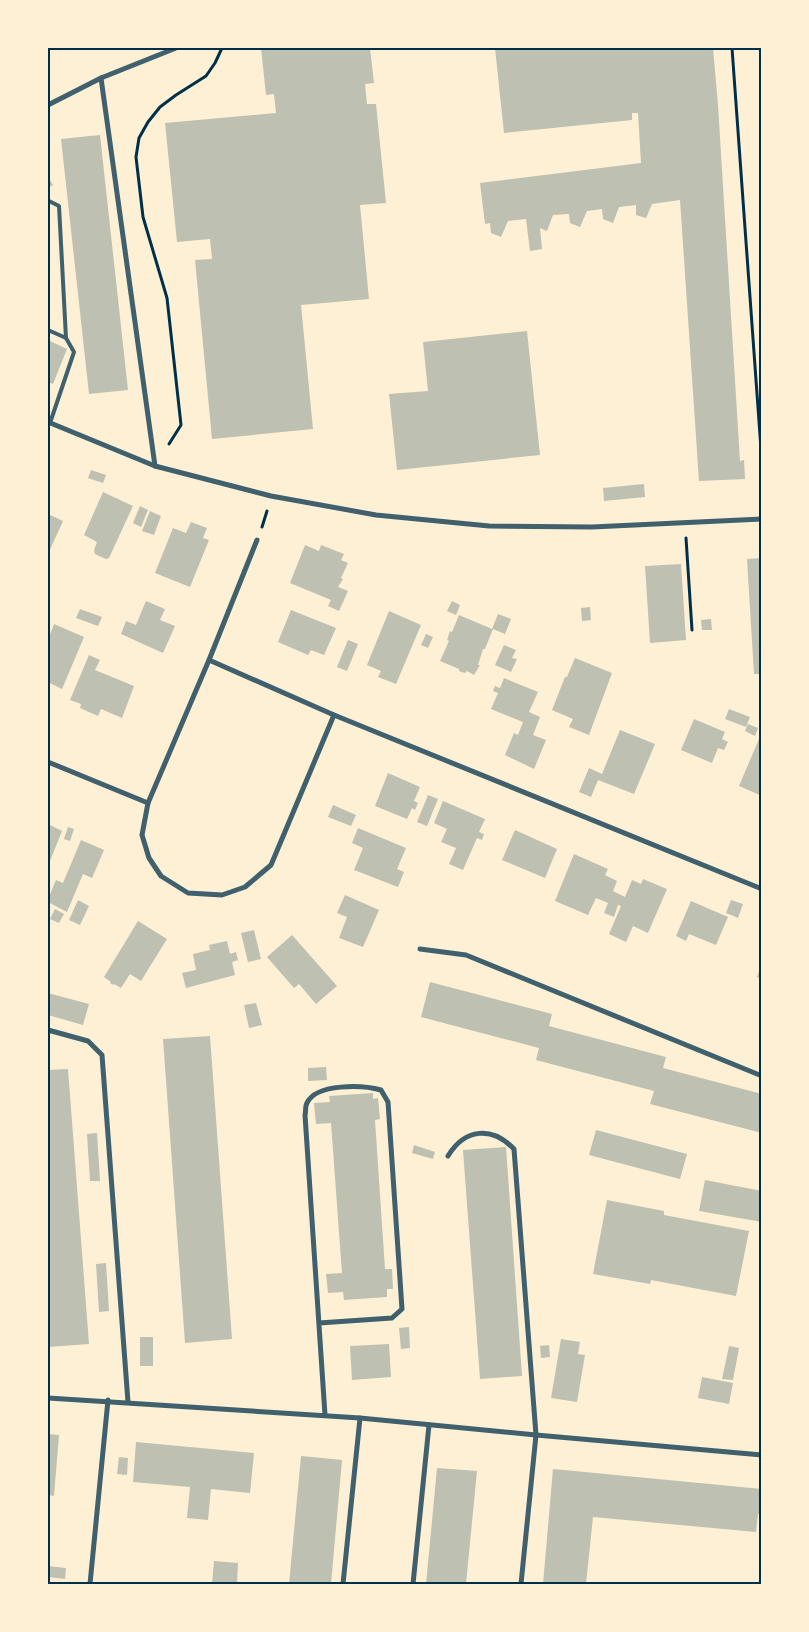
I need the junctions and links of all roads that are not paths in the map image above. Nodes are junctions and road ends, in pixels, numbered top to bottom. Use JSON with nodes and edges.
{"nodes":[{"id":1,"x":176,"y":48,"type":"edge"},
{"id":2,"x":101,"y":78,"type":"junction"},
{"id":3,"x":48,"y":105,"type":"edge"},
{"id":4,"x":48,"y":202,"type":"edge"},
{"id":5,"x":48,"y":330,"type":"edge"},
{"id":6,"x":66,"y":338,"type":"junction"},
{"id":7,"x":49,"y":423,"type":"edge"},
{"id":8,"x":155,"y":466,"type":"junction"},
{"id":9,"x":762,"y":519,"type":"edge"},
{"id":10,"x":257,"y":540,"type":"road end"},
{"id":11,"x":209,"y":660,"type":"junction"},
{"id":12,"x":334,"y":715,"type":"junction"},
{"id":13,"x":48,"y":762,"type":"edge"},
{"id":14,"x":148,"y":804,"type":"junction"},
{"id":15,"x":762,"y":889,"type":"edge"},
{"id":16,"x":420,"y":949,"type":"dead end"},
{"id":17,"x":48,"y":1030,"type":"edge"},
{"id":18,"x":762,"y":1076,"type":"edge"},
{"id":19,"x":448,"y":1156,"type":"dead end"},
{"id":20,"x":319,"y":1323,"type":"junction"},
{"id":21,"x":48,"y":1398,"type":"edge"},
{"id":22,"x":108,"y":1400,"type":"junction"},
{"id":23,"x":128,"y":1402,"type":"junction"},
{"id":24,"x":325,"y":1415,"type":"junction"},
{"id":25,"x":360,"y":1418,"type":"junction"},
{"id":26,"x":429,"y":1425,"type":"junction"},
{"id":27,"x":536,"y":1435,"type":"junction"},
{"id":28,"x":762,"y":1455,"type":"edge"},
{"id":29,"x":90,"y":1584,"type":"edge"},
{"id":30,"x":343,"y":1584,"type":"edge"},
{"id":31,"x":413,"y":1584,"type":"edge"},
{"id":32,"x":521,"y":1584,"type":"edge"}],
"edges":[{"from":1,"to":2,"type":"street"},
{"from":2,"to":3,"type":"street"},
{"from":2,"to":8,"type":"street"},
{"from":4,"to":6,"type":"lane"},
{"from":5,"to":6,"type":"lane"},
{"from":6,"to":7,"type":"lane"},
{"from":7,"to":8,"type":"street"},
{"from":8,"to":9,"type":"street"},
{"from":10,"to":11,"type":"street"},
{"from":11,"to":12,"type":"street"},
{"from":11,"to":14,"type":"street"},
{"from":12,"to":14,"type":"street"},
{"from":12,"to":15,"type":"street"},
{"from":13,"to":14,"type":"street"},
{"from":16,"to":18,"type":"street"},
{"from":17,"to":23,"type":"street"},
{"from":19,"to":27,"type":"street"},
{"from":20,"to":20,"type":"street"},
{"from":20,"to":24,"type":"street"},
{"from":21,"to":22,"type":"street"},
{"from":22,"to":23,"type":"street"},
{"from":22,"to":29,"type":"street"},
{"from":23,"to":24,"type":"street"},
{"from":24,"to":25,"type":"street"},
{"from":25,"to":26,"type":"street"},
{"from":25,"to":30,"type":"street"},
{"from":26,"to":27,"type":"street"},
{"from":26,"to":31,"type":"street"},
{"from":27,"to":28,"type":"street"},
{"from":27,"to":32,"type":"street"}]}
